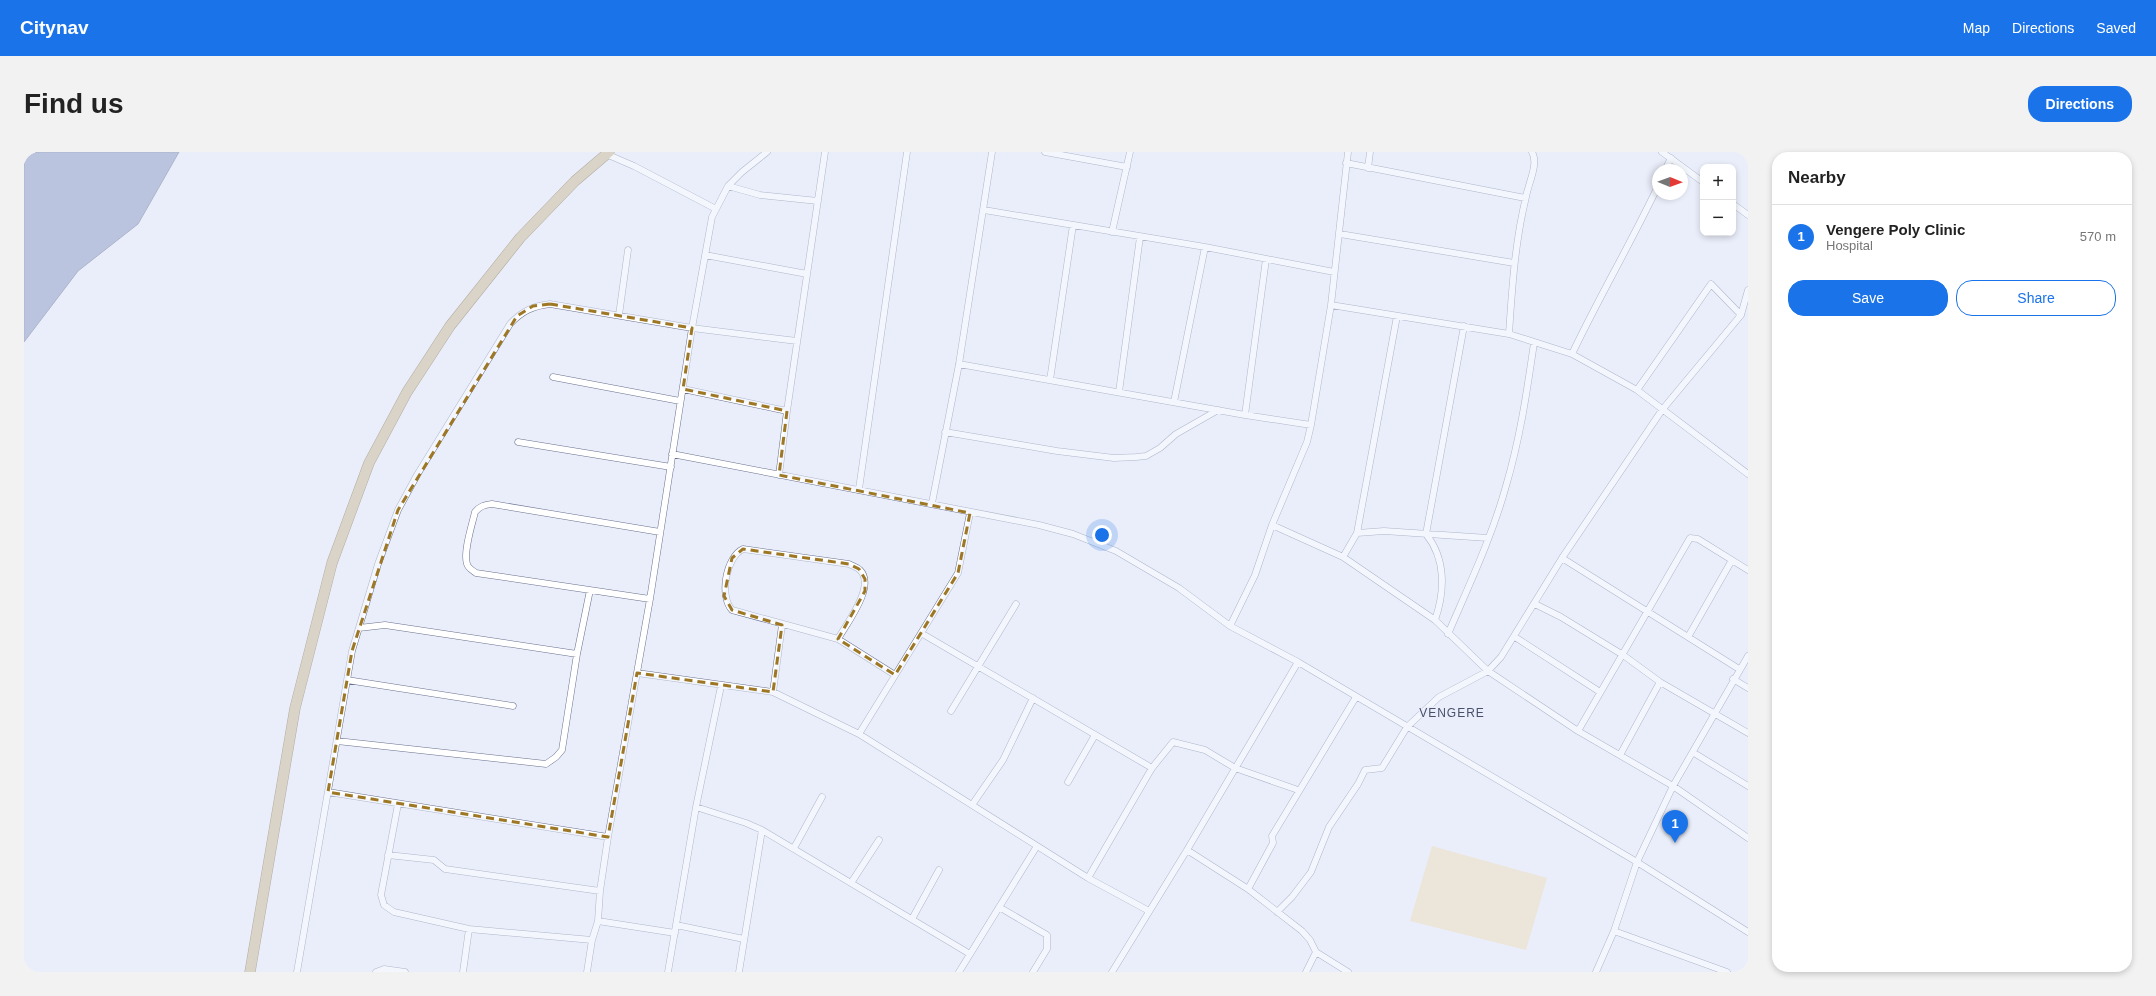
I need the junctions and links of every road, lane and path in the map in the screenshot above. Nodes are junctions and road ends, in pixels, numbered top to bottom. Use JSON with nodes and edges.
{"nodes":[{"id":1,"x":767,"y":152,"type":"edge"},
{"id":2,"x":825,"y":152,"type":"edge"},
{"id":3,"x":907,"y":152,"type":"edge"},
{"id":4,"x":992,"y":152,"type":"edge"},
{"id":5,"x":1045,"y":152,"type":"edge"},
{"id":6,"x":1130,"y":152,"type":"edge"},
{"id":7,"x":1348,"y":152,"type":"edge"},
{"id":8,"x":1370,"y":152,"type":"edge"},
{"id":9,"x":1532,"y":152,"type":"edge"},
{"id":10,"x":1662,"y":152,"type":"edge"},
{"id":11,"x":607,"y":153,"type":"edge"},
{"id":12,"x":1671,"y":158,"type":"junction"},
{"id":13,"x":1346,"y":163,"type":"junction"},
{"id":14,"x":1668,"y":164,"type":"edge"},
{"id":15,"x":1127,"y":167,"type":"junction"},
{"id":16,"x":1368,"y":168,"type":"junction"},
{"id":17,"x":1700,"y":180,"type":"edge"},
{"id":18,"x":728,"y":186,"type":"junction"},
{"id":19,"x":1525,"y":198,"type":"junction"},
{"id":20,"x":1652,"y":199,"type":"edge"},
{"id":21,"x":818,"y":201,"type":"junction"},
{"id":22,"x":1736,"y":206,"type":"edge"},
{"id":23,"x":716,"y":209,"type":"junction"},
{"id":24,"x":984,"y":210,"type":"junction"},
{"id":25,"x":1748,"y":215,"type":"edge"},
{"id":26,"x":1073,"y":226,"type":"junction"},
{"id":27,"x":1112,"y":232,"type":"junction"},
{"id":28,"x":1340,"y":234,"type":"junction"},
{"id":29,"x":1140,"y":237,"type":"junction"},
{"id":30,"x":1205,"y":247,"type":"junction"},
{"id":31,"x":628,"y":250,"type":"dead end"},
{"id":32,"x":705,"y":255,"type":"junction"},
{"id":33,"x":1266,"y":259,"type":"junction"},
{"id":34,"x":1514,"y":263,"type":"junction"},
{"id":35,"x":1334,"y":272,"type":"junction"},
{"id":36,"x":807,"y":274,"type":"junction"},
{"id":37,"x":1748,"y":290,"type":"edge"},
{"id":38,"x":1330,"y":305,"type":"junction"},
{"id":39,"x":619,"y":315,"type":"junction"},
{"id":40,"x":1741,"y":315,"type":"junction"},
{"id":41,"x":1397,"y":316,"type":"junction"},
{"id":42,"x":1464,"y":326,"type":"junction"},
{"id":43,"x":692,"y":328,"type":"junction"},
{"id":44,"x":1509,"y":334,"type":"junction"},
{"id":45,"x":797,"y":341,"type":"junction"},
{"id":46,"x":1534,"y":343,"type":"junction"},
{"id":47,"x":1572,"y":354,"type":"junction"},
{"id":48,"x":959,"y":364,"type":"junction"},
{"id":49,"x":554,"y":377,"type":"dead end"},
{"id":50,"x":1050,"y":380,"type":"junction"},
{"id":51,"x":683,"y":389,"type":"junction"},
{"id":52,"x":1637,"y":390,"type":"junction"},
{"id":53,"x":1119,"y":392,"type":"junction"},
{"id":54,"x":680,"y":401,"type":"junction"},
{"id":55,"x":1174,"y":402,"type":"junction"},
{"id":56,"x":1218,"y":410,"type":"junction"},
{"id":57,"x":1662,"y":410,"type":"junction"},
{"id":58,"x":787,"y":411,"type":"junction"},
{"id":59,"x":1245,"y":415,"type":"junction"},
{"id":60,"x":1311,"y":425,"type":"junction"},
{"id":61,"x":945,"y":432,"type":"junction"},
{"id":62,"x":518,"y":442,"type":"dead end"},
{"id":63,"x":672,"y":454,"type":"junction"},
{"id":64,"x":671,"y":467,"type":"junction"},
{"id":65,"x":1748,"y":474,"type":"edge"},
{"id":66,"x":779,"y":475,"type":"junction"},
{"id":67,"x":859,"y":489,"type":"junction"},
{"id":68,"x":932,"y":503,"type":"junction"},
{"id":69,"x":970,"y":512,"type":"junction"},
{"id":70,"x":1272,"y":524,"type":"junction"},
{"id":71,"x":660,"y":532,"type":"junction"},
{"id":72,"x":1357,"y":533,"type":"junction"},
{"id":73,"x":1426,"y":534,"type":"junction"},
{"id":74,"x":1488,"y":538,"type":"junction"},
{"id":75,"x":1343,"y":557,"type":"junction"},
{"id":76,"x":1562,"y":558,"type":"junction"},
{"id":77,"x":1732,"y":560,"type":"junction"},
{"id":78,"x":1748,"y":570,"type":"edge"},
{"id":79,"x":590,"y":590,"type":"junction"},
{"id":80,"x":650,"y":599,"type":"junction"},
{"id":81,"x":1016,"y":604,"type":"dead end"},
{"id":82,"x":1535,"y":604,"type":"junction"},
{"id":83,"x":1648,"y":612,"type":"junction"},
{"id":84,"x":1435,"y":620,"type":"junction"},
{"id":85,"x":782,"y":624,"type":"junction"},
{"id":86,"x":1230,"y":626,"type":"junction"},
{"id":87,"x":359,"y":628,"type":"junction"},
{"id":88,"x":921,"y":633,"type":"junction"},
{"id":89,"x":1448,"y":634,"type":"junction"},
{"id":90,"x":1515,"y":637,"type":"junction"},
{"id":91,"x":1688,"y":637,"type":"junction"},
{"id":92,"x":838,"y":639,"type":"junction"},
{"id":93,"x":577,"y":654,"type":"junction"},
{"id":94,"x":1623,"y":655,"type":"junction"},
{"id":95,"x":1748,"y":656,"type":"edge"},
{"id":96,"x":1298,"y":662,"type":"junction"},
{"id":97,"x":978,"y":666,"type":"junction"},
{"id":98,"x":1740,"y":669,"type":"junction"},
{"id":99,"x":1488,"y":671,"type":"junction"},
{"id":100,"x":637,"y":673,"type":"junction"},
{"id":101,"x":895,"y":675,"type":"junction"},
{"id":102,"x":1733,"y":679,"type":"junction"},
{"id":103,"x":347,"y":680,"type":"junction"},
{"id":104,"x":1660,"y":682,"type":"junction"},
{"id":105,"x":720,"y":686,"type":"junction"},
{"id":106,"x":1748,"y":688,"type":"edge"},
{"id":107,"x":773,"y":692,"type":"junction"},
{"id":108,"x":1600,"y":692,"type":"junction"},
{"id":109,"x":1356,"y":697,"type":"junction"},
{"id":110,"x":1033,"y":698,"type":"junction"},
{"id":111,"x":513,"y":706,"type":"dead end"},
{"id":112,"x":950,"y":711,"type":"dead end"},
{"id":113,"x":1715,"y":713,"type":"junction"},
{"id":114,"x":1407,"y":727,"type":"junction"},
{"id":115,"x":1578,"y":731,"type":"junction"},
{"id":116,"x":1748,"y":733,"type":"edge"},
{"id":117,"x":859,"y":734,"type":"junction"},
{"id":118,"x":1095,"y":735,"type":"junction"},
{"id":119,"x":337,"y":741,"type":"junction"},
{"id":120,"x":1694,"y":753,"type":"junction"},
{"id":121,"x":1620,"y":755,"type":"junction"},
{"id":122,"x":1152,"y":768,"type":"junction"},
{"id":123,"x":1235,"y":768,"type":"junction"},
{"id":124,"x":1068,"y":782,"type":"dead end"},
{"id":125,"x":1673,"y":786,"type":"junction"},
{"id":126,"x":1748,"y":786,"type":"edge"},
{"id":127,"x":1298,"y":790,"type":"junction"},
{"id":128,"x":328,"y":792,"type":"junction"},
{"id":129,"x":822,"y":797,"type":"dead end"},
{"id":130,"x":398,"y":804,"type":"junction"},
{"id":131,"x":972,"y":805,"type":"junction"},
{"id":132,"x":696,"y":808,"type":"junction"},
{"id":133,"x":762,"y":830,"type":"junction"},
{"id":134,"x":608,"y":837,"type":"junction"},
{"id":135,"x":1748,"y":838,"type":"edge"},
{"id":136,"x":879,"y":840,"type":"dead end"},
{"id":137,"x":1036,"y":846,"type":"junction"},
{"id":138,"x":794,"y":848,"type":"junction"},
{"id":139,"x":1187,"y":850,"type":"junction"},
{"id":140,"x":388,"y":855,"type":"junction"},
{"id":141,"x":1637,"y":862,"type":"junction"},
{"id":142,"x":940,"y":870,"type":"dead end"},
{"id":143,"x":1088,"y":878,"type":"junction"},
{"id":144,"x":851,"y":882,"type":"junction"},
{"id":145,"x":1248,"y":889,"type":"junction"},
{"id":146,"x":600,"y":891,"type":"junction"},
{"id":147,"x":999,"y":907,"type":"junction"},
{"id":148,"x":1149,"y":911,"type":"junction"},
{"id":149,"x":1277,"y":912,"type":"junction"},
{"id":150,"x":912,"y":919,"type":"junction"},
{"id":151,"x":598,"y":921,"type":"junction"},
{"id":152,"x":676,"y":925,"type":"junction"},
{"id":153,"x":469,"y":929,"type":"junction"},
{"id":154,"x":1614,"y":931,"type":"junction"},
{"id":155,"x":1748,"y":932,"type":"edge"},
{"id":156,"x":675,"y":933,"type":"junction"},
{"id":157,"x":744,"y":939,"type":"junction"},
{"id":158,"x":592,"y":940,"type":"junction"},
{"id":159,"x":1316,"y":952,"type":"junction"},
{"id":160,"x":970,"y":954,"type":"junction"},
{"id":161,"x":250,"y":972,"type":"edge"},
{"id":162,"x":297,"y":972,"type":"edge"},
{"id":163,"x":376,"y":972,"type":"edge"},
{"id":164,"x":405,"y":972,"type":"edge"},
{"id":165,"x":463,"y":972,"type":"edge"},
{"id":166,"x":587,"y":972,"type":"edge"},
{"id":167,"x":668,"y":972,"type":"edge"},
{"id":168,"x":739,"y":972,"type":"edge"},
{"id":169,"x":959,"y":972,"type":"edge"},
{"id":170,"x":1033,"y":972,"type":"edge"},
{"id":171,"x":1112,"y":972,"type":"edge"},
{"id":172,"x":1306,"y":972,"type":"edge"},
{"id":173,"x":1348,"y":972,"type":"edge"},
{"id":174,"x":1596,"y":972,"type":"edge"},
{"id":175,"x":1727,"y":972,"type":"edge"}],
"edges":[{"from":1,"to":18,"type":"street"},
{"from":2,"to":21,"type":"street"},
{"from":3,"to":67,"type":"street"},
{"from":4,"to":24,"type":"street"},
{"from":5,"to":15,"type":"street"},
{"from":6,"to":15,"type":"street"},
{"from":7,"to":13,"type":"street"},
{"from":8,"to":16,"type":"street"},
{"from":9,"to":19,"type":"street"},
{"from":10,"to":12,"type":"street"},
{"from":11,"to":23,"type":"street"},
{"from":11,"to":161,"type":"main road"},
{"from":12,"to":14,"type":"street"},
{"from":12,"to":17,"type":"street"},
{"from":13,"to":16,"type":"street"},
{"from":13,"to":28,"type":"street"},
{"from":15,"to":27,"type":"street"},
{"from":16,"to":19,"type":"street"},
{"from":18,"to":21,"type":"street"},
{"from":18,"to":23,"type":"street"},
{"from":19,"to":34,"type":"street"},
{"from":20,"to":47,"type":"street"},
{"from":21,"to":36,"type":"street"},
{"from":22,"to":25,"type":"street"},
{"from":23,"to":32,"type":"street"},
{"from":24,"to":26,"type":"street"},
{"from":24,"to":48,"type":"street"},
{"from":26,"to":27,"type":"street"},
{"from":26,"to":50,"type":"street"},
{"from":27,"to":29,"type":"street"},
{"from":28,"to":34,"type":"street"},
{"from":28,"to":35,"type":"street"},
{"from":29,"to":30,"type":"street"},
{"from":29,"to":53,"type":"street"},
{"from":30,"to":33,"type":"street"},
{"from":30,"to":55,"type":"street"},
{"from":31,"to":39,"type":"street"},
{"from":32,"to":36,"type":"street"},
{"from":32,"to":43,"type":"street"},
{"from":33,"to":35,"type":"street"},
{"from":33,"to":59,"type":"street"},
{"from":34,"to":44,"type":"street"},
{"from":35,"to":38,"type":"street"},
{"from":36,"to":45,"type":"street"},
{"from":37,"to":40,"type":"street"},
{"from":38,"to":41,"type":"street"},
{"from":38,"to":60,"type":"street"},
{"from":39,"to":43,"type":"street"},
{"from":39,"to":87,"type":"street"},
{"from":40,"to":52,"type":"street"},
{"from":40,"to":57,"type":"street"},
{"from":41,"to":42,"type":"street"},
{"from":41,"to":72,"type":"street"},
{"from":42,"to":44,"type":"street"},
{"from":42,"to":73,"type":"street"},
{"from":43,"to":45,"type":"street"},
{"from":43,"to":51,"type":"street"},
{"from":44,"to":46,"type":"street"},
{"from":45,"to":58,"type":"street"},
{"from":46,"to":47,"type":"street"},
{"from":46,"to":74,"type":"street"},
{"from":47,"to":52,"type":"street"},
{"from":48,"to":50,"type":"street"},
{"from":48,"to":61,"type":"street"},
{"from":49,"to":54,"type":"street"},
{"from":50,"to":53,"type":"street"},
{"from":51,"to":54,"type":"street"},
{"from":51,"to":58,"type":"street"},
{"from":52,"to":57,"type":"street"},
{"from":53,"to":55,"type":"street"},
{"from":54,"to":63,"type":"street"},
{"from":55,"to":56,"type":"street"},
{"from":56,"to":59,"type":"street"},
{"from":56,"to":61,"type":"street"},
{"from":57,"to":65,"type":"street"},
{"from":57,"to":76,"type":"street"},
{"from":58,"to":66,"type":"street"},
{"from":59,"to":60,"type":"street"},
{"from":60,"to":70,"type":"street"},
{"from":61,"to":68,"type":"street"},
{"from":62,"to":64,"type":"street"},
{"from":63,"to":64,"type":"street"},
{"from":63,"to":66,"type":"street"},
{"from":64,"to":71,"type":"street"},
{"from":66,"to":67,"type":"street"},
{"from":67,"to":68,"type":"street"},
{"from":68,"to":69,"type":"street"},
{"from":69,"to":86,"type":"street"},
{"from":69,"to":88,"type":"street"},
{"from":70,"to":75,"type":"street"},
{"from":70,"to":86,"type":"street"},
{"from":71,"to":79,"type":"street"},
{"from":71,"to":80,"type":"street"},
{"from":72,"to":73,"type":"street"},
{"from":72,"to":75,"type":"street"},
{"from":73,"to":74,"type":"street"},
{"from":73,"to":84,"type":"street"},
{"from":74,"to":89,"type":"street"},
{"from":75,"to":84,"type":"street"},
{"from":76,"to":82,"type":"street"},
{"from":76,"to":83,"type":"street"},
{"from":77,"to":78,"type":"street"},
{"from":77,"to":83,"type":"street"},
{"from":77,"to":91,"type":"street"},
{"from":79,"to":80,"type":"street"},
{"from":79,"to":93,"type":"street"},
{"from":80,"to":100,"type":"street"},
{"from":81,"to":97,"type":"street"},
{"from":82,"to":90,"type":"street"},
{"from":82,"to":94,"type":"street"},
{"from":83,"to":91,"type":"street"},
{"from":83,"to":94,"type":"street"},
{"from":84,"to":89,"type":"street"},
{"from":85,"to":92,"type":"street"},
{"from":85,"to":92,"type":"street"},
{"from":85,"to":107,"type":"street"},
{"from":86,"to":96,"type":"street"},
{"from":87,"to":93,"type":"street"},
{"from":87,"to":103,"type":"street"},
{"from":88,"to":97,"type":"street"},
{"from":88,"to":101,"type":"street"},
{"from":89,"to":99,"type":"street"},
{"from":90,"to":99,"type":"street"},
{"from":90,"to":108,"type":"street"},
{"from":91,"to":98,"type":"street"},
{"from":92,"to":101,"type":"street"},
{"from":93,"to":119,"type":"street"},
{"from":94,"to":104,"type":"street"},
{"from":94,"to":108,"type":"street"},
{"from":95,"to":98,"type":"street"},
{"from":96,"to":109,"type":"street"},
{"from":96,"to":123,"type":"street"},
{"from":97,"to":110,"type":"street"},
{"from":97,"to":112,"type":"street"},
{"from":98,"to":102,"type":"street"},
{"from":99,"to":114,"type":"street"},
{"from":99,"to":115,"type":"street"},
{"from":100,"to":105,"type":"street"},
{"from":100,"to":134,"type":"street"},
{"from":101,"to":117,"type":"street"},
{"from":102,"to":106,"type":"street"},
{"from":102,"to":113,"type":"street"},
{"from":103,"to":111,"type":"street"},
{"from":103,"to":119,"type":"street"},
{"from":104,"to":113,"type":"street"},
{"from":104,"to":121,"type":"street"},
{"from":105,"to":107,"type":"street"},
{"from":105,"to":132,"type":"street"},
{"from":107,"to":117,"type":"street"},
{"from":108,"to":115,"type":"street"},
{"from":109,"to":114,"type":"street"},
{"from":109,"to":127,"type":"street"},
{"from":110,"to":118,"type":"street"},
{"from":110,"to":131,"type":"street"},
{"from":113,"to":116,"type":"street"},
{"from":113,"to":120,"type":"street"},
{"from":114,"to":141,"type":"street"},
{"from":114,"to":149,"type":"street"},
{"from":115,"to":121,"type":"street"},
{"from":117,"to":131,"type":"street"},
{"from":118,"to":122,"type":"street"},
{"from":118,"to":124,"type":"street"},
{"from":119,"to":128,"type":"street"},
{"from":120,"to":125,"type":"street"},
{"from":120,"to":126,"type":"street"},
{"from":121,"to":125,"type":"street"},
{"from":122,"to":123,"type":"street"},
{"from":122,"to":143,"type":"street"},
{"from":123,"to":127,"type":"street"},
{"from":123,"to":139,"type":"street"},
{"from":125,"to":135,"type":"street"},
{"from":125,"to":141,"type":"street"},
{"from":127,"to":145,"type":"street"},
{"from":128,"to":130,"type":"street"},
{"from":128,"to":162,"type":"street"},
{"from":129,"to":138,"type":"street"},
{"from":130,"to":134,"type":"street"},
{"from":130,"to":140,"type":"street"},
{"from":131,"to":137,"type":"street"},
{"from":132,"to":133,"type":"street"},
{"from":132,"to":152,"type":"street"},
{"from":133,"to":138,"type":"street"},
{"from":133,"to":157,"type":"street"},
{"from":134,"to":146,"type":"street"},
{"from":136,"to":144,"type":"street"},
{"from":137,"to":143,"type":"street"},
{"from":137,"to":147,"type":"street"},
{"from":138,"to":144,"type":"street"},
{"from":139,"to":145,"type":"street"},
{"from":139,"to":148,"type":"street"},
{"from":140,"to":146,"type":"street"},
{"from":140,"to":153,"type":"street"},
{"from":141,"to":154,"type":"street"},
{"from":141,"to":155,"type":"street"},
{"from":142,"to":150,"type":"street"},
{"from":143,"to":148,"type":"street"},
{"from":144,"to":150,"type":"street"},
{"from":145,"to":149,"type":"street"},
{"from":146,"to":151,"type":"street"},
{"from":147,"to":160,"type":"street"},
{"from":147,"to":170,"type":"street"},
{"from":148,"to":171,"type":"street"},
{"from":149,"to":159,"type":"street"},
{"from":150,"to":160,"type":"street"},
{"from":151,"to":156,"type":"street"},
{"from":151,"to":158,"type":"street"},
{"from":152,"to":156,"type":"street"},
{"from":152,"to":157,"type":"street"},
{"from":153,"to":158,"type":"street"},
{"from":153,"to":165,"type":"street"},
{"from":154,"to":174,"type":"street"},
{"from":154,"to":175,"type":"street"},
{"from":156,"to":167,"type":"street"},
{"from":157,"to":168,"type":"street"},
{"from":158,"to":166,"type":"street"},
{"from":159,"to":172,"type":"street"},
{"from":159,"to":173,"type":"street"},
{"from":160,"to":169,"type":"street"},
{"from":163,"to":164,"type":"street"}]}
